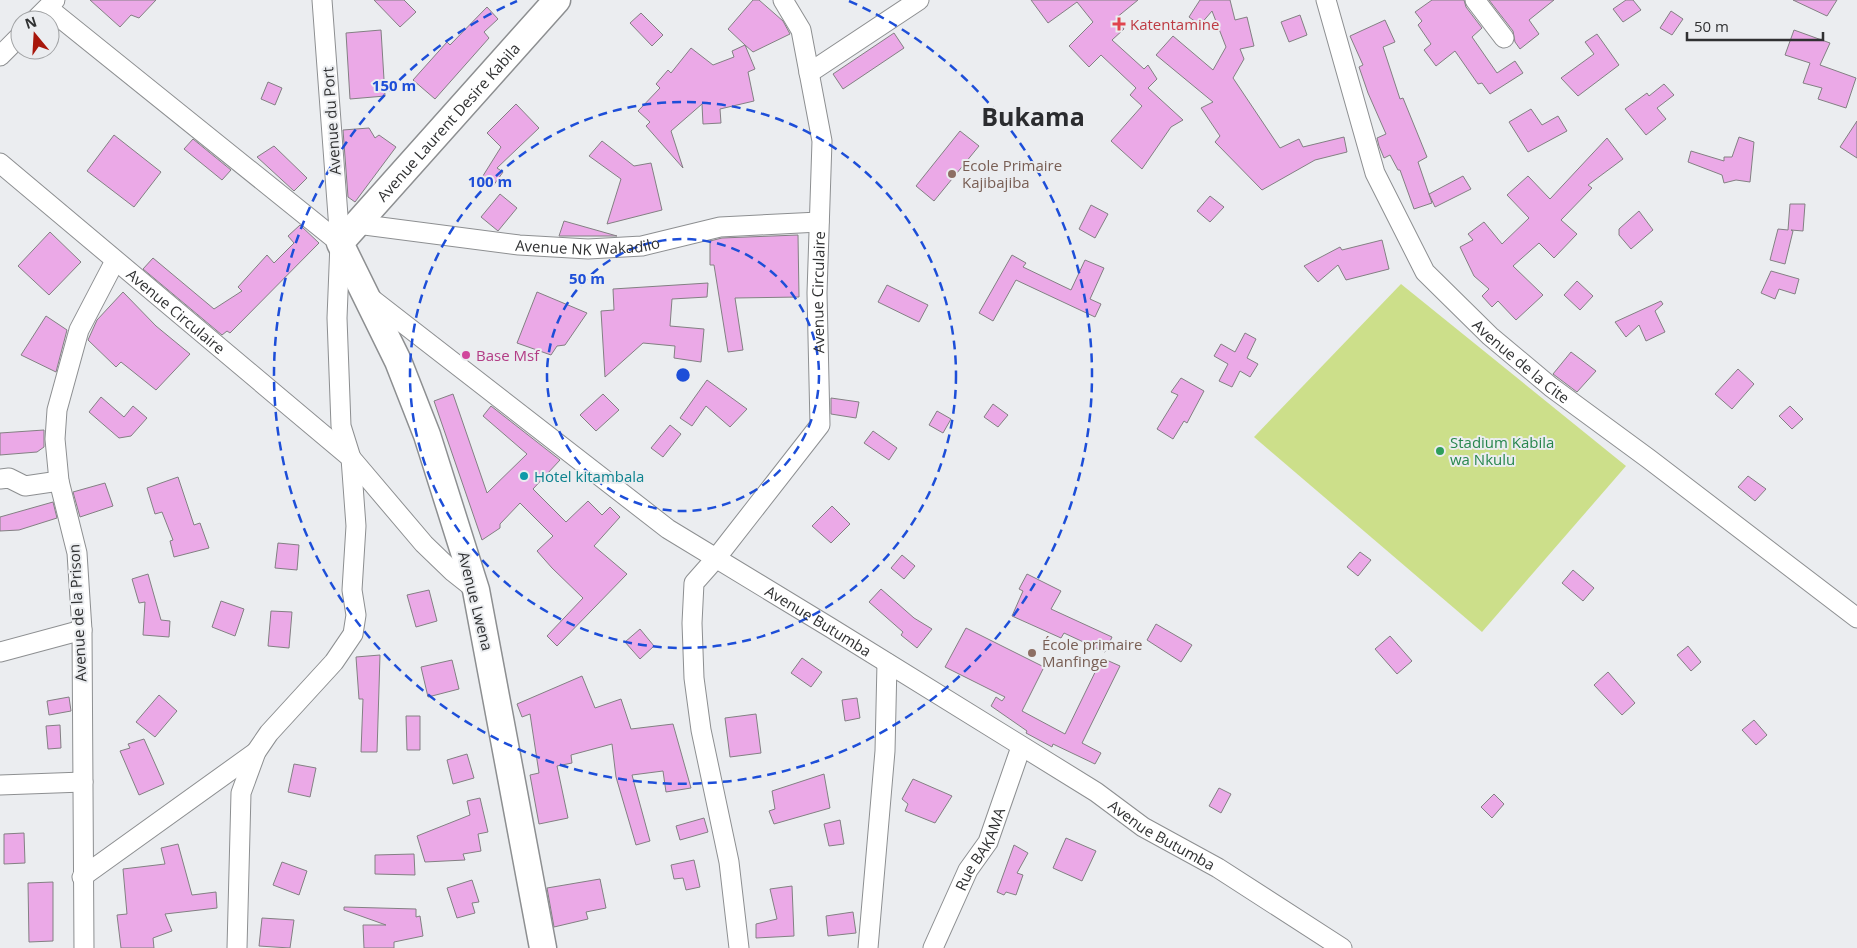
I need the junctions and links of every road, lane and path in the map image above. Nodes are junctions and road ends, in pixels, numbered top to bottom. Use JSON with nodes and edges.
{"nodes":[{"id":1,"x":322,"y":0,"type":"edge"},
{"id":2,"x":557,"y":0,"type":"edge"},
{"id":3,"x":783,"y":0,"type":"edge"},
{"id":4,"x":919,"y":0,"type":"edge"},
{"id":5,"x":1326,"y":0,"type":"edge"},
{"id":6,"x":1475,"y":0,"type":"edge"},
{"id":7,"x":46,"y":9,"type":"edge"},
{"id":8,"x":1504,"y":38,"type":"dead end"},
{"id":9,"x":10,"y":46,"type":"edge"},
{"id":10,"x":0,"y":56,"type":"edge"},
{"id":11,"x":809,"y":74,"type":"junction"},
{"id":12,"x":0,"y":163,"type":"edge"},
{"id":13,"x":819,"y":222,"type":"junction"},
{"id":14,"x":348,"y":233,"type":"junction"},
{"id":15,"x":115,"y":261,"type":"junction"},
{"id":16,"x":366,"y":294,"type":"junction"},
{"id":17,"x":351,"y":458,"type":"junction"},
{"id":18,"x":0,"y":479,"type":"edge"},
{"id":19,"x":59,"y":481,"type":"junction"},
{"id":20,"x":717,"y":557,"type":"junction"},
{"id":21,"x":476,"y":590,"type":"junction"},
{"id":22,"x":1857,"y":618,"type":"edge"},
{"id":23,"x":82,"y":630,"type":"junction"},
{"id":24,"x":0,"y":652,"type":"edge"},
{"id":25,"x":887,"y":662,"type":"junction"},
{"id":26,"x":1021,"y":747,"type":"junction"},
{"id":27,"x":256,"y":752,"type":"junction"},
{"id":28,"x":82,"y":782,"type":"junction"},
{"id":29,"x":0,"y":785,"type":"edge"},
{"id":30,"x":82,"y":877,"type":"junction"},
{"id":31,"x":84,"y":948,"type":"edge"},
{"id":32,"x":237,"y":948,"type":"edge"},
{"id":33,"x":543,"y":948,"type":"edge"},
{"id":34,"x":739,"y":948,"type":"edge"},
{"id":35,"x":868,"y":948,"type":"edge"},
{"id":36,"x":934,"y":948,"type":"edge"},
{"id":37,"x":1342,"y":948,"type":"edge"}],
"edges":[{"from":1,"to":14,"type":"street","name":"Avenue du Port"},
{"from":2,"to":14,"type":"main road","name":"Avenue Laurent Desire Kabila"},
{"from":3,"to":11,"type":"street","name":"Avenue Circulaire"},
{"from":4,"to":11,"type":"street"},
{"from":5,"to":22,"type":"street","name":"Avenue de la Cite"},
{"from":6,"to":8,"type":"street"},
{"from":7,"to":14,"type":"street"},
{"from":9,"to":10,"type":"street"},
{"from":11,"to":13,"type":"street","name":"Avenue Circulaire"},
{"from":12,"to":15,"type":"street","name":"Avenue Circulaire"},
{"from":13,"to":14,"type":"street","name":"Avenue NK Wakadilo"},
{"from":13,"to":20,"type":"street","name":"Avenue Circulaire"},
{"from":14,"to":16,"type":"main road","name":"Avenue Lwena"},
{"from":14,"to":17,"type":"street","name":"Avenue du Port"},
{"from":15,"to":17,"type":"street","name":"Avenue Circulaire"},
{"from":15,"to":19,"type":"street","name":"Avenue de la Prison"},
{"from":16,"to":20,"type":"street","name":"Avenue Butumba"},
{"from":16,"to":21,"type":"main road","name":"Avenue Lwena"},
{"from":17,"to":21,"type":"street"},
{"from":17,"to":27,"type":"street"},
{"from":18,"to":19,"type":"street"},
{"from":19,"to":23,"type":"street","name":"Avenue de la Prison"},
{"from":20,"to":25,"type":"street","name":"Avenue Butumba"},
{"from":20,"to":34,"type":"street","name":"Avenue Circulaire"},
{"from":21,"to":33,"type":"main road","name":"Avenue Lwena"},
{"from":23,"to":24,"type":"street"},
{"from":23,"to":28,"type":"street","name":"Avenue de la Prison"},
{"from":25,"to":26,"type":"street","name":"Avenue Butumba"},
{"from":25,"to":35,"type":"street"},
{"from":26,"to":36,"type":"street","name":"Rue BAKAMA"},
{"from":26,"to":37,"type":"street","name":"Avenue Butumba"},
{"from":27,"to":30,"type":"street"},
{"from":27,"to":32,"type":"street"},
{"from":28,"to":29,"type":"street"},
{"from":28,"to":30,"type":"street","name":"Avenue de la Prison"},
{"from":30,"to":31,"type":"street","name":"Avenue de la Prison"}]}
